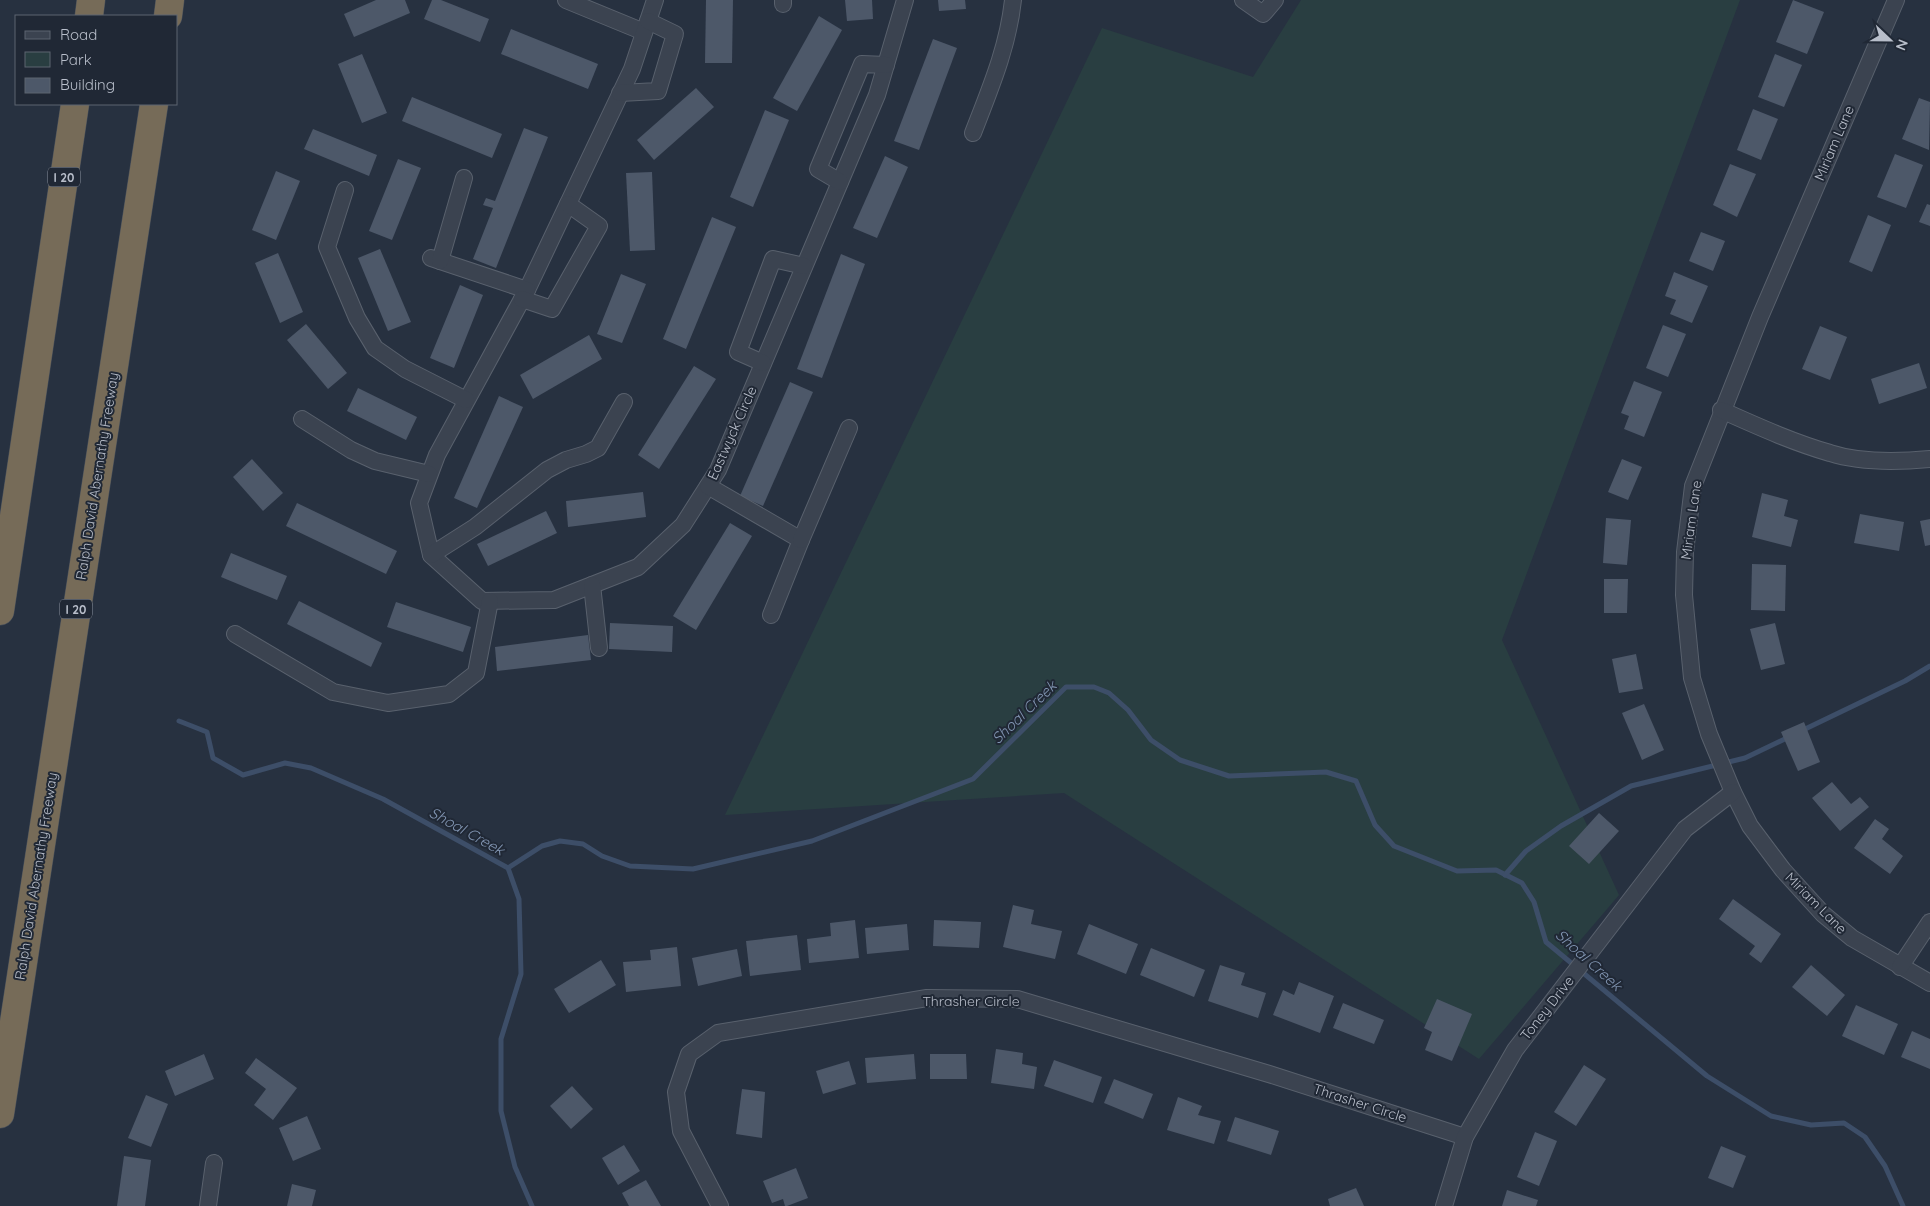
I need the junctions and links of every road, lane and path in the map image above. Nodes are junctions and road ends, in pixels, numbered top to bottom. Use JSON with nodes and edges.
{"nodes":[{"id":1,"x":81,"y":0,"type":"edge"},
{"id":2,"x":91,"y":0,"type":"edge"},
{"id":3,"x":170,"y":0,"type":"edge"},
{"id":4,"x":566,"y":0,"type":"edge"},
{"id":5,"x":655,"y":0,"type":"edge"},
{"id":6,"x":905,"y":0,"type":"edge"},
{"id":7,"x":1013,"y":0,"type":"edge"},
{"id":8,"x":1243,"y":0,"type":"edge"},
{"id":9,"x":1274,"y":0,"type":"edge"},
{"id":10,"x":1896,"y":0,"type":"edge"},
{"id":11,"x":79,"y":15,"type":"edge"},
{"id":12,"x":89,"y":15,"type":"edge"},
{"id":13,"x":168,"y":15,"type":"edge"},
{"id":14,"x":646,"y":27,"type":"junction"},
{"id":15,"x":886,"y":65,"type":"junction"},
{"id":16,"x":620,"y":93,"type":"junction"},
{"id":17,"x":69,"y":105,"type":"edge"},
{"id":18,"x":75,"y":105,"type":"edge"},
{"id":19,"x":154,"y":105,"type":"edge"},
{"id":20,"x":974,"y":133,"type":"dead end"},
{"id":21,"x":464,"y":178,"type":"dead end"},
{"id":22,"x":840,"y":182,"type":"junction"},
{"id":23,"x":345,"y":190,"type":"dead end"},
{"id":24,"x":568,"y":204,"type":"junction"},
{"id":25,"x":52,"y":250,"type":"junction"},
{"id":26,"x":804,"y":266,"type":"junction"},
{"id":27,"x":525,"y":295,"type":"junction"},
{"id":28,"x":763,"y":363,"type":"junction"},
{"id":29,"x":466,"y":400,"type":"junction"},
{"id":30,"x":624,"y":402,"type":"dead end"},
{"id":31,"x":1722,"y":410,"type":"junction"},
{"id":32,"x":302,"y":419,"type":"dead end"},
{"id":33,"x":849,"y":428,"type":"dead end"},
{"id":34,"x":1930,"y":459,"type":"edge"},
{"id":35,"x":429,"y":474,"type":"junction"},
{"id":36,"x":708,"y":486,"type":"junction"},
{"id":37,"x":801,"y":540,"type":"junction"},
{"id":38,"x":431,"y":554,"type":"junction"},
{"id":39,"x":592,"y":585,"type":"junction"},
{"id":40,"x":490,"y":601,"type":"junction"},
{"id":41,"x":0,"y":611,"type":"edge"},
{"id":42,"x":771,"y":615,"type":"dead end"},
{"id":43,"x":235,"y":634,"type":"dead end"},
{"id":44,"x":599,"y":648,"type":"dead end"},
{"id":45,"x":1733,"y":792,"type":"junction"},
{"id":46,"x":1930,"y":922,"type":"edge"},
{"id":47,"x":1900,"y":967,"type":"junction"},
{"id":48,"x":1930,"y":983,"type":"edge"},
{"id":49,"x":0,"y":1114,"type":"edge"},
{"id":50,"x":1465,"y":1137,"type":"junction"},
{"id":51,"x":214,"y":1163,"type":"dead end"},
{"id":52,"x":208,"y":1206,"type":"edge"},
{"id":53,"x":720,"y":1206,"type":"edge"},
{"id":54,"x":1444,"y":1206,"type":"edge"}],
"edges":[{"from":1,"to":11,"type":"highway"},
{"from":2,"to":12,"type":"highway"},
{"from":3,"to":13,"type":"highway"},
{"from":4,"to":14,"type":"street"},
{"from":5,"to":14,"type":"street"},
{"from":6,"to":15,"type":"street","name":"Eastwyck Circle"},
{"from":7,"to":20,"type":"street"},
{"from":8,"to":9,"type":"street"},
{"from":10,"to":31,"type":"street","name":"Miriam Lane"},
{"from":14,"to":16,"type":"street"},
{"from":14,"to":16,"type":"street"},
{"from":15,"to":22,"type":"street","name":"Eastwyck Circle"},
{"from":15,"to":22,"type":"street"},
{"from":16,"to":24,"type":"street"},
{"from":17,"to":25,"type":"highway"},
{"from":18,"to":25,"type":"highway","number":"I 20"},
{"from":19,"to":49,"type":"highway","name":"Ralph David Abernathy Freeway","number":"I 20"},
{"from":21,"to":27,"type":"street"},
{"from":22,"to":26,"type":"street","name":"Eastwyck Circle"},
{"from":23,"to":29,"type":"street"},
{"from":24,"to":27,"type":"street"},
{"from":24,"to":27,"type":"street"},
{"from":25,"to":41,"type":"highway","number":"I 20"},
{"from":26,"to":28,"type":"street","name":"Eastwyck Circle"},
{"from":26,"to":28,"type":"street"},
{"from":27,"to":29,"type":"street"},
{"from":28,"to":36,"type":"street","name":"Eastwyck Circle"},
{"from":29,"to":35,"type":"street"},
{"from":30,"to":38,"type":"street"},
{"from":31,"to":34,"type":"street"},
{"from":31,"to":45,"type":"street","name":"Miriam Lane"},
{"from":32,"to":35,"type":"street"},
{"from":33,"to":37,"type":"street"},
{"from":35,"to":38,"type":"street"},
{"from":36,"to":37,"type":"street"},
{"from":36,"to":39,"type":"street","name":"Eastwyck Circle"},
{"from":37,"to":42,"type":"street"},
{"from":38,"to":40,"type":"street","name":"Eastwyck Circle"},
{"from":39,"to":40,"type":"street","name":"Eastwyck Circle"},
{"from":39,"to":44,"type":"street"},
{"from":40,"to":43,"type":"street"},
{"from":45,"to":47,"type":"street","name":"Miriam Lane"},
{"from":45,"to":50,"type":"street","name":"Toney Drive"},
{"from":46,"to":47,"type":"street"},
{"from":47,"to":48,"type":"street","name":"Miriam Lane"},
{"from":50,"to":53,"type":"street","name":"Thrasher Circle"},
{"from":50,"to":54,"type":"street","name":"Toney Drive"},
{"from":51,"to":52,"type":"street"}]}
